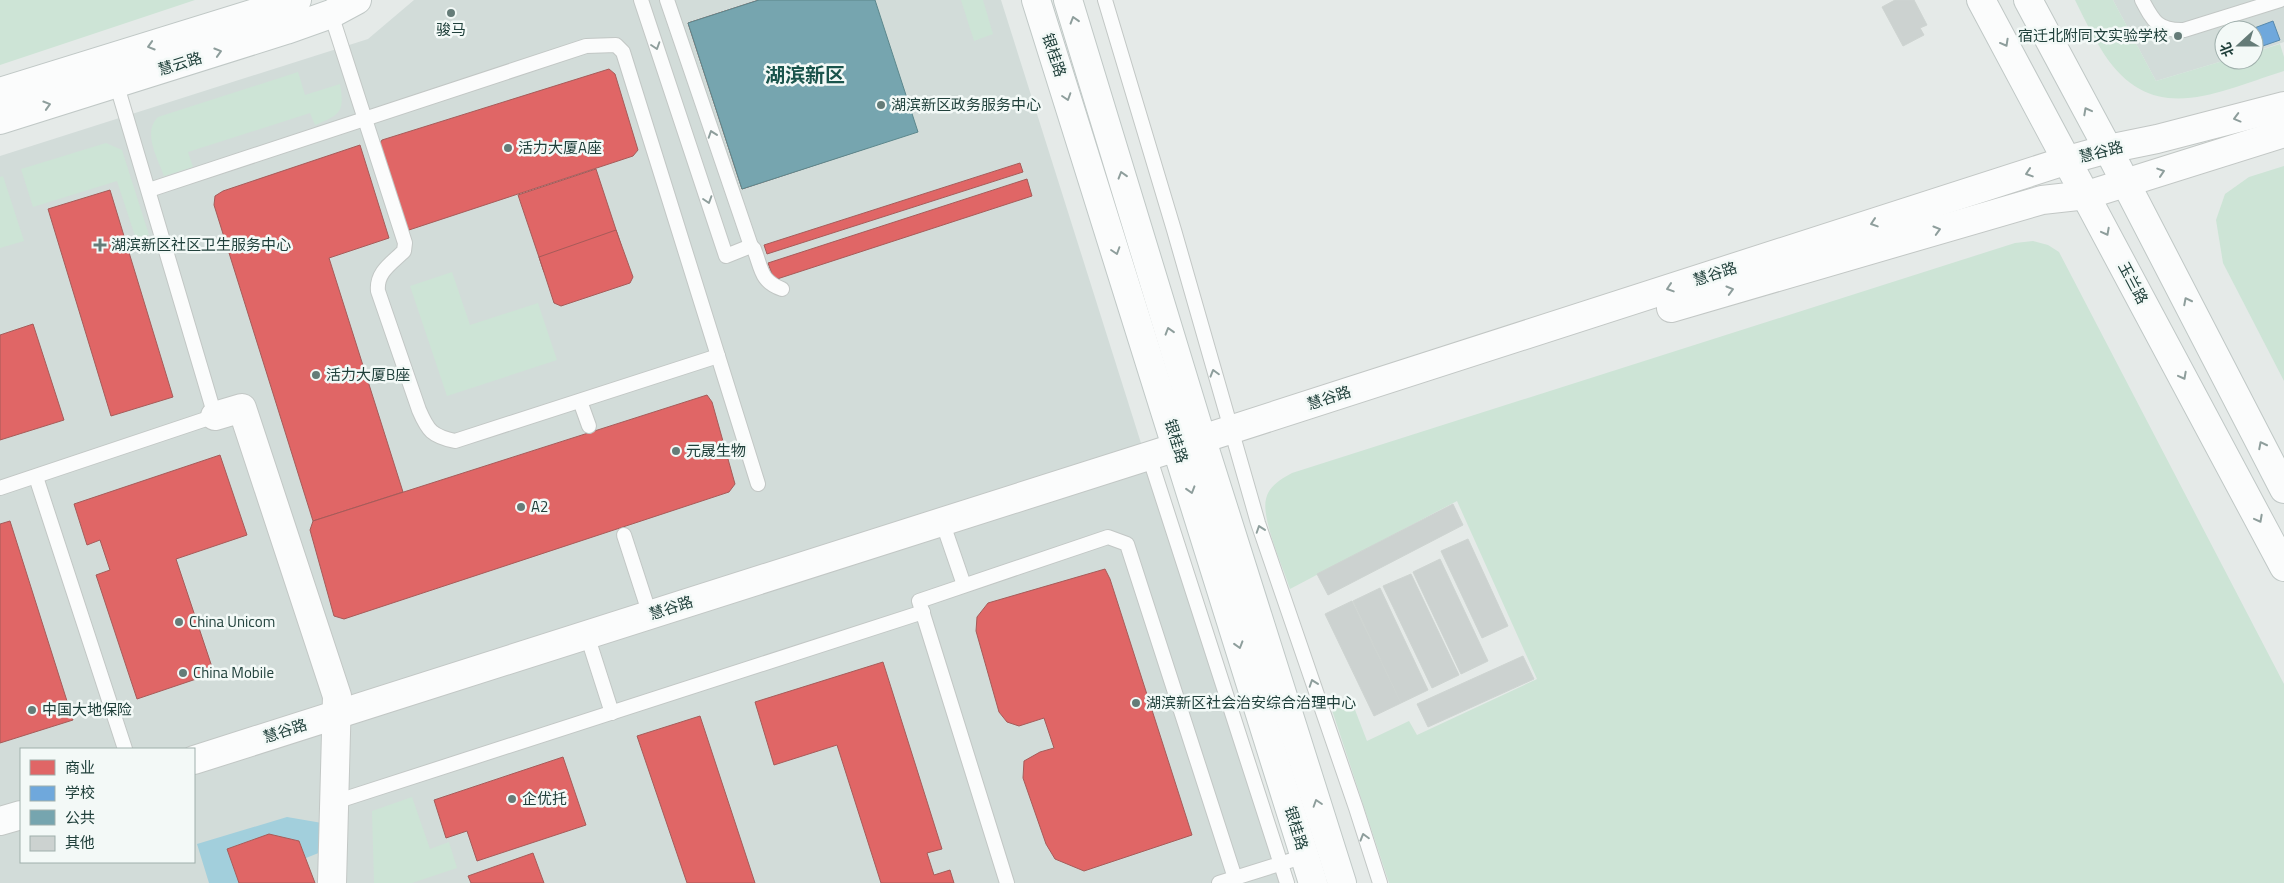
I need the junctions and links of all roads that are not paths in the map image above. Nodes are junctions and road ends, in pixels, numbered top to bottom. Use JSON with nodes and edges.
{"nodes":[{"id":1,"x":297,"y":0,"type":"edge"},
{"id":2,"x":357,"y":0,"type":"edge"},
{"id":3,"x":641,"y":0,"type":"edge"},
{"id":4,"x":667,"y":0,"type":"edge"},
{"id":5,"x":1036,"y":0,"type":"edge"},
{"id":6,"x":1068,"y":0,"type":"edge"},
{"id":7,"x":1105,"y":0,"type":"edge"},
{"id":8,"x":1981,"y":0,"type":"edge"},
{"id":9,"x":2028,"y":0,"type":"edge"},
{"id":10,"x":2142,"y":0,"type":"edge"},
{"id":11,"x":2280,"y":0,"type":"edge"},
{"id":12,"x":331,"y":14,"type":"junction"},
{"id":13,"x":113,"y":71,"type":"junction"},
{"id":14,"x":0,"y":92,"type":"edge"},
{"id":15,"x":2284,"y":106,"type":"edge"},
{"id":16,"x":366,"y":118,"type":"junction"},
{"id":17,"x":0,"y":120,"type":"edge"},
{"id":18,"x":2284,"y":133,"type":"edge"},
{"id":19,"x":2108,"y":149,"type":"junction"},
{"id":20,"x":2068,"y":160,"type":"junction"},
{"id":21,"x":2126,"y":184,"type":"junction"},
{"id":22,"x":149,"y":190,"type":"junction"},
{"id":23,"x":2087,"y":195,"type":"junction"},
{"id":24,"x":751,"y":246,"type":"junction"},
{"id":25,"x":782,"y":289,"type":"dead end"},
{"id":26,"x":718,"y":356,"type":"junction"},
{"id":27,"x":580,"y":401,"type":"junction"},
{"id":28,"x":216,"y":416,"type":"junction"},
{"id":29,"x":589,"y":426,"type":"dead end"},
{"id":30,"x":1233,"y":438,"type":"junction"},
{"id":31,"x":1192,"y":451,"type":"junction"},
{"id":32,"x":1149,"y":456,"type":"junction"},
{"id":33,"x":36,"y":477,"type":"junction"},
{"id":34,"x":758,"y":484,"type":"dead end"},
{"id":35,"x":0,"y":488,"type":"edge"},
{"id":36,"x":2284,"y":489,"type":"edge"},
{"id":37,"x":942,"y":521,"type":"junction"},
{"id":38,"x":624,"y":535,"type":"dead end"},
{"id":39,"x":2284,"y":567,"type":"edge"},
{"id":40,"x":964,"y":585,"type":"junction"},
{"id":41,"x":923,"y":612,"type":"junction"},
{"id":42,"x":650,"y":615,"type":"junction"},
{"id":43,"x":587,"y":635,"type":"junction"},
{"id":44,"x":612,"y":712,"type":"junction"},
{"id":45,"x":338,"y":714,"type":"junction"},
{"id":46,"x":125,"y":748,"type":"edge"},
{"id":47,"x":195,"y":760,"type":"edge"},
{"id":48,"x":335,"y":802,"type":"junction"},
{"id":49,"x":20,"y":814,"type":"edge"},
{"id":50,"x":0,"y":821,"type":"edge"},
{"id":51,"x":1292,"y":860,"type":"junction"},
{"id":52,"x":1235,"y":878,"type":"junction"},
{"id":53,"x":332,"y":883,"type":"edge"},
{"id":54,"x":1006,"y":883,"type":"edge"},
{"id":55,"x":1219,"y":883,"type":"edge"},
{"id":56,"x":1286,"y":883,"type":"edge"},
{"id":57,"x":1313,"y":883,"type":"edge"},
{"id":58,"x":1342,"y":883,"type":"edge"},
{"id":59,"x":1380,"y":883,"type":"edge"}],
"edges":[{"from":1,"to":13,"type":"street","name":"慧云路","one_way":true},
{"from":2,"to":12,"type":"street","name":"慧云路"},
{"from":3,"to":24,"type":"lane","one_way":true},
{"from":24,"to":4,"type":"lane","one_way":true},
{"from":5,"to":31,"type":"street","name":"银桂路","one_way":true},
{"from":31,"to":6,"type":"street","name":"银桂路","one_way":true},
{"from":30,"to":7,"type":"lane","one_way":true},
{"from":8,"to":20,"type":"street","name":"玉兰路","one_way":true},
{"from":19,"to":9,"type":"street","one_way":true},
{"from":10,"to":11,"type":"lane"},
{"from":13,"to":12,"type":"street","name":"慧云路","one_way":true},
{"from":12,"to":16,"type":"lane"},
{"from":13,"to":14,"type":"street","name":"慧云路"},
{"from":17,"to":13,"type":"street","name":"慧云路","one_way":true},
{"from":13,"to":22,"type":"lane"},
{"from":15,"to":19,"type":"street","name":"慧谷路","one_way":true},
{"from":16,"to":22,"type":"lane"},
{"from":16,"to":26,"type":"lane"},
{"from":16,"to":27,"type":"lane"},
{"from":21,"to":18,"type":"street","name":"慧谷路","one_way":true},
{"from":19,"to":20,"type":"street","name":"慧谷路"},
{"from":19,"to":21,"type":"street"},
{"from":20,"to":23,"type":"street","name":"玉兰路"},
{"from":20,"to":30,"type":"street","name":"慧谷路","one_way":true},
{"from":21,"to":23,"type":"street","name":"慧谷路"},
{"from":36,"to":21,"type":"street","one_way":true},
{"from":22,"to":28,"type":"lane"},
{"from":30,"to":23,"type":"street","name":"慧谷路","one_way":true},
{"from":23,"to":39,"type":"street","name":"玉兰路","one_way":true},
{"from":24,"to":25,"type":"lane"},
{"from":26,"to":27,"type":"lane"},
{"from":26,"to":34,"type":"lane"},
{"from":27,"to":29,"type":"lane"},
{"from":28,"to":33,"type":"lane"},
{"from":28,"to":45,"type":"street"},
{"from":30,"to":31,"type":"street","name":"慧谷路"},
{"from":59,"to":30,"type":"lane","one_way":true},
{"from":31,"to":32,"type":"street","name":"慧谷路"},
{"from":31,"to":51,"type":"street","name":"银桂路","one_way":true},
{"from":58,"to":31,"type":"street","name":"银桂路","one_way":true},
{"from":32,"to":37,"type":"street","name":"慧谷路"},
{"from":32,"to":51,"type":"lane"},
{"from":33,"to":35,"type":"lane"},
{"from":33,"to":46,"type":"lane"},
{"from":37,"to":40,"type":"lane"},
{"from":37,"to":42,"type":"street","name":"慧谷路"},
{"from":38,"to":42,"type":"lane"},
{"from":40,"to":41,"type":"lane"},
{"from":40,"to":52,"type":"lane"},
{"from":41,"to":44,"type":"lane"},
{"from":41,"to":54,"type":"lane"},
{"from":42,"to":43,"type":"street","name":"慧谷路"},
{"from":43,"to":44,"type":"lane"},
{"from":43,"to":45,"type":"street","name":"慧谷路"},
{"from":44,"to":48,"type":"lane"},
{"from":45,"to":47,"type":"street","name":"慧谷路"},
{"from":45,"to":48,"type":"street"},
{"from":48,"to":53,"type":"street"},
{"from":49,"to":50,"type":"street"},
{"from":51,"to":52,"type":"lane"},
{"from":51,"to":56,"type":"lane"},
{"from":51,"to":57,"type":"street","name":"银桂路"},
{"from":52,"to":55,"type":"lane"}]}
